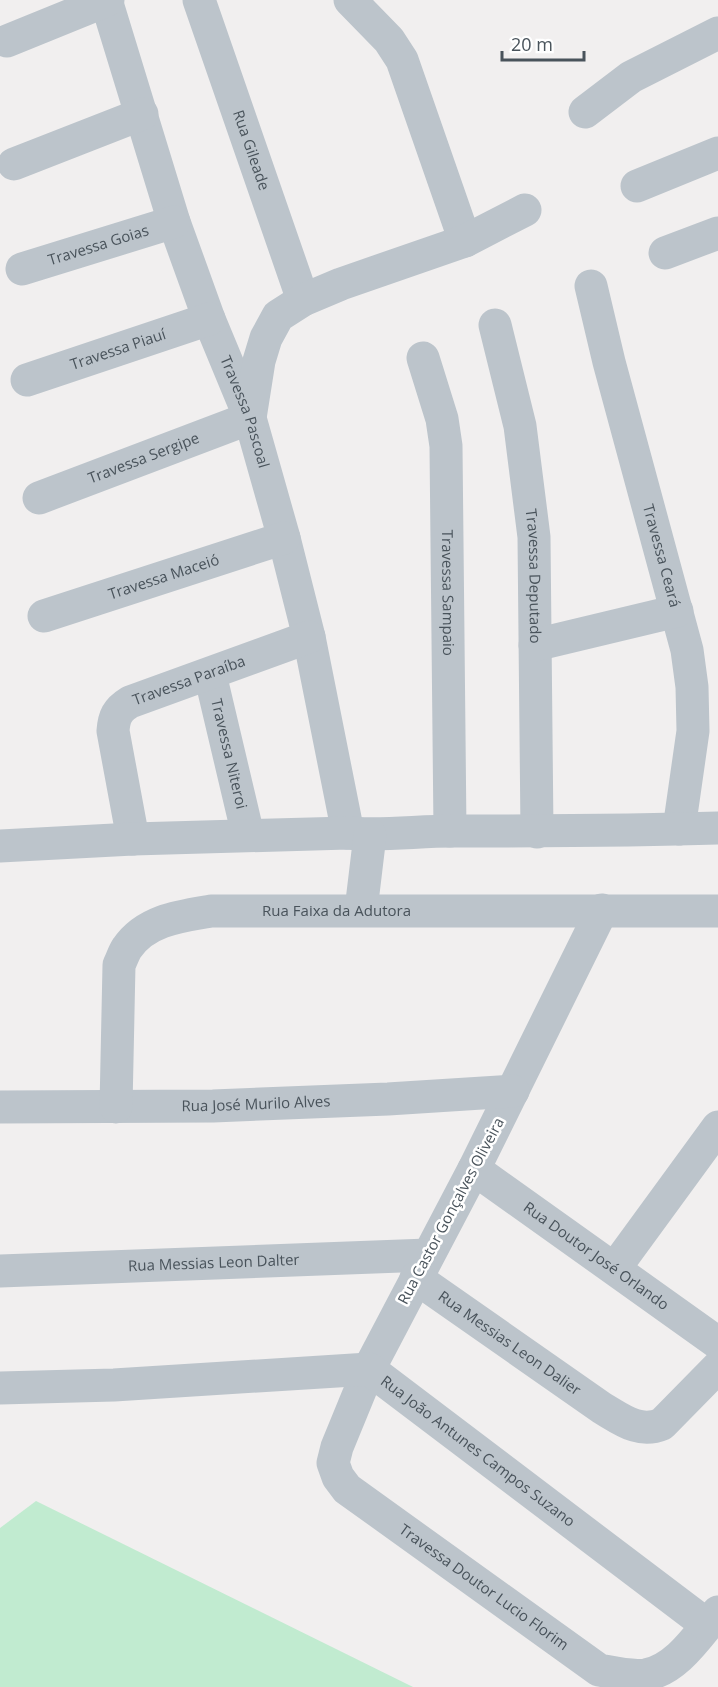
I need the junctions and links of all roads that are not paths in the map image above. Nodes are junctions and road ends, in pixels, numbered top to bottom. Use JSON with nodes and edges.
{"nodes":[{"id":1,"x":107,"y":0,"type":"edge"},
{"id":2,"x":199,"y":0,"type":"edge"},
{"id":3,"x":350,"y":0,"type":"edge"},
{"id":4,"x":718,"y":33,"type":"edge"},
{"id":5,"x":7,"y":41,"type":"dead end"},
{"id":6,"x":585,"y":112,"type":"dead end"},
{"id":7,"x":142,"y":114,"type":"junction"},
{"id":8,"x":718,"y":153,"type":"edge"},
{"id":9,"x":14,"y":164,"type":"dead end"},
{"id":10,"x":637,"y":186,"type":"dead end"},
{"id":11,"x":525,"y":210,"type":"dead end"},
{"id":12,"x":174,"y":222,"type":"junction"},
{"id":13,"x":718,"y":233,"type":"edge"},
{"id":14,"x":465,"y":241,"type":"junction"},
{"id":15,"x":664,"y":253,"type":"dead end"},
{"id":16,"x":22,"y":269,"type":"dead end"},
{"id":17,"x":591,"y":286,"type":"dead end"},
{"id":18,"x":303,"y":300,"type":"junction"},
{"id":19,"x":209,"y":319,"type":"junction"},
{"id":20,"x":495,"y":325,"type":"dead end"},
{"id":21,"x":423,"y":358,"type":"dead end"},
{"id":22,"x":27,"y":380,"type":"dead end"},
{"id":23,"x":249,"y":418,"type":"junction"},
{"id":24,"x":39,"y":498,"type":"dead end"},
{"id":25,"x":284,"y":538,"type":"junction"},
{"id":26,"x":677,"y":611,"type":"junction"},
{"id":27,"x":44,"y":616,"type":"dead end"},
{"id":28,"x":309,"y":637,"type":"junction"},
{"id":29,"x":535,"y":645,"type":"junction"},
{"id":30,"x":210,"y":674,"type":"junction"},
{"id":31,"x":705,"y":730,"type":"edge"},
{"id":32,"x":718,"y":828,"type":"edge"},
{"id":33,"x":679,"y":830,"type":"junction"},
{"id":34,"x":450,"y":831,"type":"junction"},
{"id":35,"x":537,"y":832,"type":"junction"},
{"id":36,"x":359,"y":834,"type":"junction"},
{"id":37,"x":248,"y":836,"type":"junction"},
{"id":38,"x":133,"y":839,"type":"junction"},
{"id":39,"x":0,"y":846,"type":"edge"},
{"id":40,"x":361,"y":910,"type":"junction"},
{"id":41,"x":602,"y":910,"type":"junction"},
{"id":42,"x":718,"y":912,"type":"edge"},
{"id":43,"x":513,"y":1092,"type":"junction"},
{"id":44,"x":0,"y":1107,"type":"edge"},
{"id":45,"x":116,"y":1107,"type":"junction"},
{"id":46,"x":718,"y":1127,"type":"edge"},
{"id":47,"x":474,"y":1170,"type":"junction"},
{"id":48,"x":422,"y":1267,"type":"junction"},
{"id":49,"x":615,"y":1268,"type":"junction"},
{"id":50,"x":0,"y":1271,"type":"edge"},
{"id":51,"x":718,"y":1343,"type":"edge"},
{"id":52,"x":718,"y":1367,"type":"edge"},
{"id":53,"x":369,"y":1369,"type":"junction"},
{"id":54,"x":0,"y":1388,"type":"edge"},
{"id":55,"x":369,"y":1505,"type":"joint"},
{"id":56,"x":713,"y":1619,"type":"edge"}],
"edges":[{"from":1,"to":5,"type":"street"},
{"from":1,"to":7,"type":"street","name":"Travessa Pascoal"},
{"from":2,"to":18,"type":"street","name":"Rua Gileade"},
{"from":3,"to":14,"type":"street"},
{"from":4,"to":6,"type":"street"},
{"from":7,"to":9,"type":"street"},
{"from":7,"to":12,"type":"street","name":"Travessa Pascoal"},
{"from":8,"to":10,"type":"street"},
{"from":11,"to":14,"type":"street"},
{"from":12,"to":16,"type":"street","name":"Travessa Goias"},
{"from":12,"to":19,"type":"street","name":"Travessa Pascoal"},
{"from":13,"to":15,"type":"street"},
{"from":14,"to":18,"type":"street"},
{"from":17,"to":26,"type":"street","name":"Travessa Ceará"},
{"from":18,"to":23,"type":"street"},
{"from":19,"to":22,"type":"street","name":"Travessa Piauí"},
{"from":19,"to":23,"type":"street","name":"Travessa Pascoal"},
{"from":20,"to":29,"type":"street","name":"Travessa Deputado"},
{"from":21,"to":34,"type":"street","name":"Travessa Sampaio"},
{"from":23,"to":24,"type":"street","name":"Travessa Sergipe"},
{"from":23,"to":25,"type":"street","name":"Travessa Pascoal"},
{"from":25,"to":27,"type":"street","name":"Travessa Maceió"},
{"from":25,"to":28,"type":"street","name":"Travessa Pascoal"},
{"from":26,"to":29,"type":"street"},
{"from":26,"to":31,"type":"street","name":"Travessa Ceará"},
{"from":28,"to":30,"type":"street","name":"Travessa Paraíba"},
{"from":28,"to":36,"type":"street","name":"Travessa Pascoal"},
{"from":29,"to":35,"type":"street","name":"Travessa Deputado"},
{"from":30,"to":37,"type":"street","name":"Travessa Niteroi"},
{"from":30,"to":38,"type":"street","name":"Travessa Paraíba"},
{"from":31,"to":33,"type":"street","name":"Travessa Ceará"},
{"from":32,"to":33,"type":"street"},
{"from":33,"to":35,"type":"street"},
{"from":34,"to":35,"type":"street"},
{"from":34,"to":36,"type":"street"},
{"from":36,"to":37,"type":"street"},
{"from":36,"to":40,"type":"street","name":"Travessa Pascoal"},
{"from":37,"to":38,"type":"street"},
{"from":38,"to":39,"type":"street"},
{"from":40,"to":41,"type":"street","name":"Rua Faixa da Adutora"},
{"from":40,"to":45,"type":"street","name":"Rua Faixa da Adutora"},
{"from":41,"to":42,"type":"street","name":"Rua Faixa da Adutora"},
{"from":41,"to":43,"type":"street","name":"Rua Castor Gonçalves Oliveira"},
{"from":43,"to":45,"type":"street","name":"Rua José Murilo Alves"},
{"from":43,"to":47,"type":"street","name":"Rua Castor Gonçalves Oliveira"},
{"from":44,"to":45,"type":"street","name":"Rua José Murilo Alves"},
{"from":46,"to":49,"type":"street"},
{"from":47,"to":48,"type":"street","name":"Rua Castor Gonçalves Oliveira"},
{"from":47,"to":49,"type":"street","name":"Rua Doutor José Orlando"},
{"from":48,"to":50,"type":"street","name":"Rua Messias Leon Dalter"},
{"from":48,"to":52,"type":"street","name":"Rua Messias Leon Dalier"},
{"from":48,"to":53,"type":"street","name":"Rua Castor Gonçalves Oliveira"},
{"from":49,"to":51,"type":"street","name":"Rua Doutor José Orlando"},
{"from":53,"to":54,"type":"street","name":"Rua João Antunes Campos Suzano"},
{"from":53,"to":55,"type":"street","name":"Rua Castor Gonçalves Oliveira"},
{"from":53,"to":56,"type":"street","name":"Rua João Antunes Campos Suzano"},
{"from":55,"to":56,"type":"street","name":"Travessa Doutor Lucio Florim"}]}
